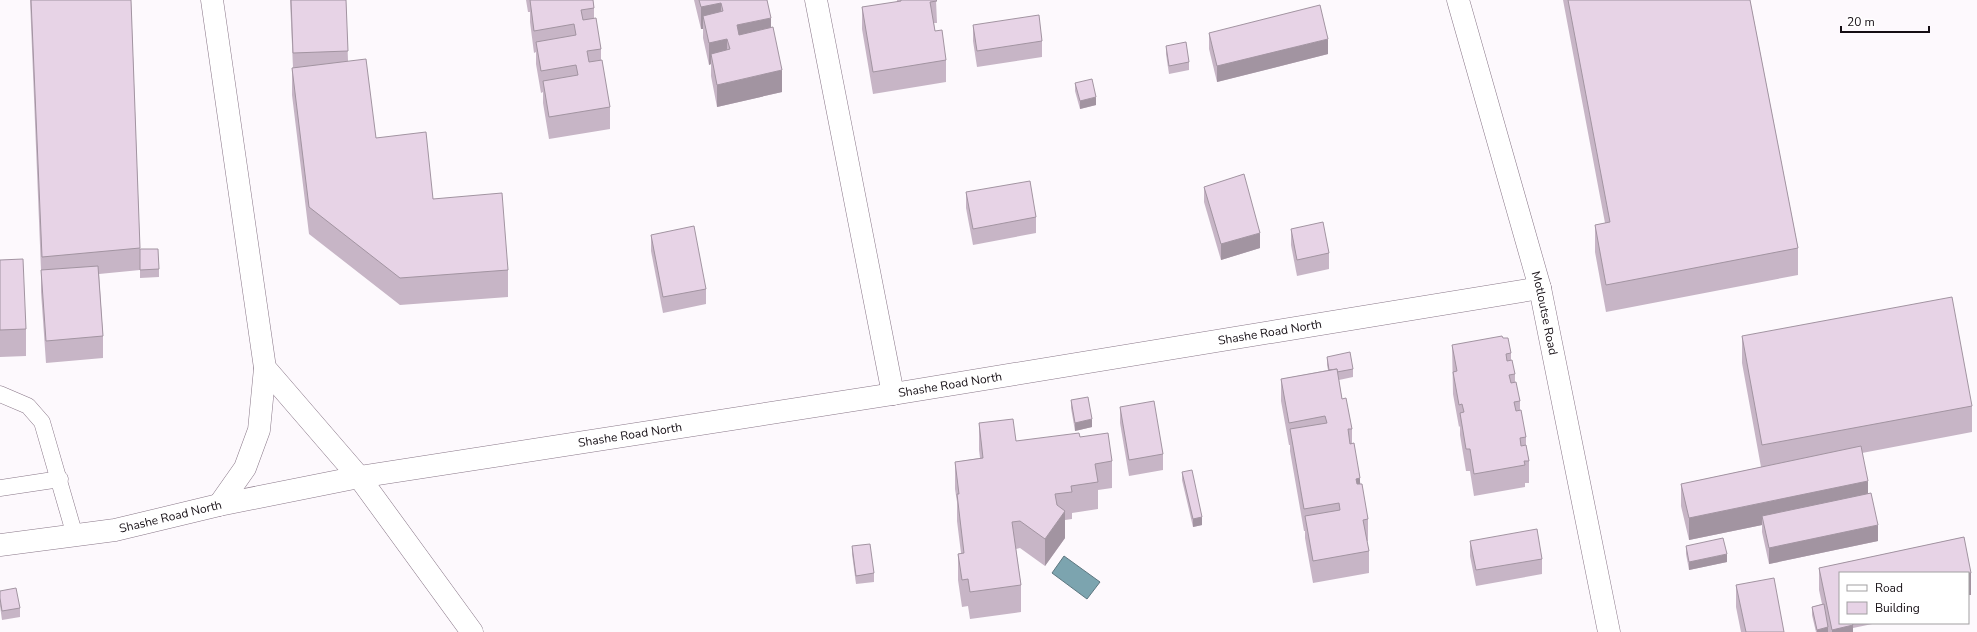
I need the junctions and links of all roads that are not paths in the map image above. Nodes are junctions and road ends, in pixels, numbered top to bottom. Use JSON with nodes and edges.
{"nodes":[{"id":1,"x":212,"y":0,"type":"edge"},
{"id":2,"x":816,"y":0,"type":"edge"},
{"id":3,"x":1458,"y":0,"type":"edge"},
{"id":4,"x":1540,"y":288,"type":"junction"},
{"id":5,"x":265,"y":368,"type":"junction"},
{"id":6,"x":0,"y":394,"type":"edge"},
{"id":7,"x":893,"y":394,"type":"junction"},
{"id":8,"x":359,"y":477,"type":"junction"},
{"id":9,"x":60,"y":479,"type":"junction"},
{"id":10,"x":0,"y":488,"type":"edge"},
{"id":11,"x":219,"y":505,"type":"junction"},
{"id":12,"x":75,"y":536,"type":"junction"},
{"id":13,"x":0,"y":545,"type":"edge"},
{"id":14,"x":472,"y":632,"type":"edge"},
{"id":15,"x":1608,"y":632,"type":"edge"}],
"edges":[{"from":1,"to":5,"type":"street","name":"Shashe Road North"},
{"from":2,"to":7,"type":"street"},
{"from":3,"to":4,"type":"street","name":"Motloutse Road"},
{"from":4,"to":7,"type":"street","name":"Shashe Road North"},
{"from":4,"to":15,"type":"street","name":"Motloutse Road"},
{"from":5,"to":8,"type":"street"},
{"from":5,"to":11,"type":"street","name":"Shashe Road North"},
{"from":6,"to":9,"type":"lane"},
{"from":7,"to":8,"type":"street","name":"Shashe Road North"},
{"from":8,"to":11,"type":"street","name":"Shashe Road North"},
{"from":8,"to":14,"type":"street"},
{"from":9,"to":10,"type":"lane"},
{"from":9,"to":12,"type":"lane"},
{"from":11,"to":12,"type":"street","name":"Shashe Road North"},
{"from":12,"to":13,"type":"street","name":"Shashe Road North"}]}
